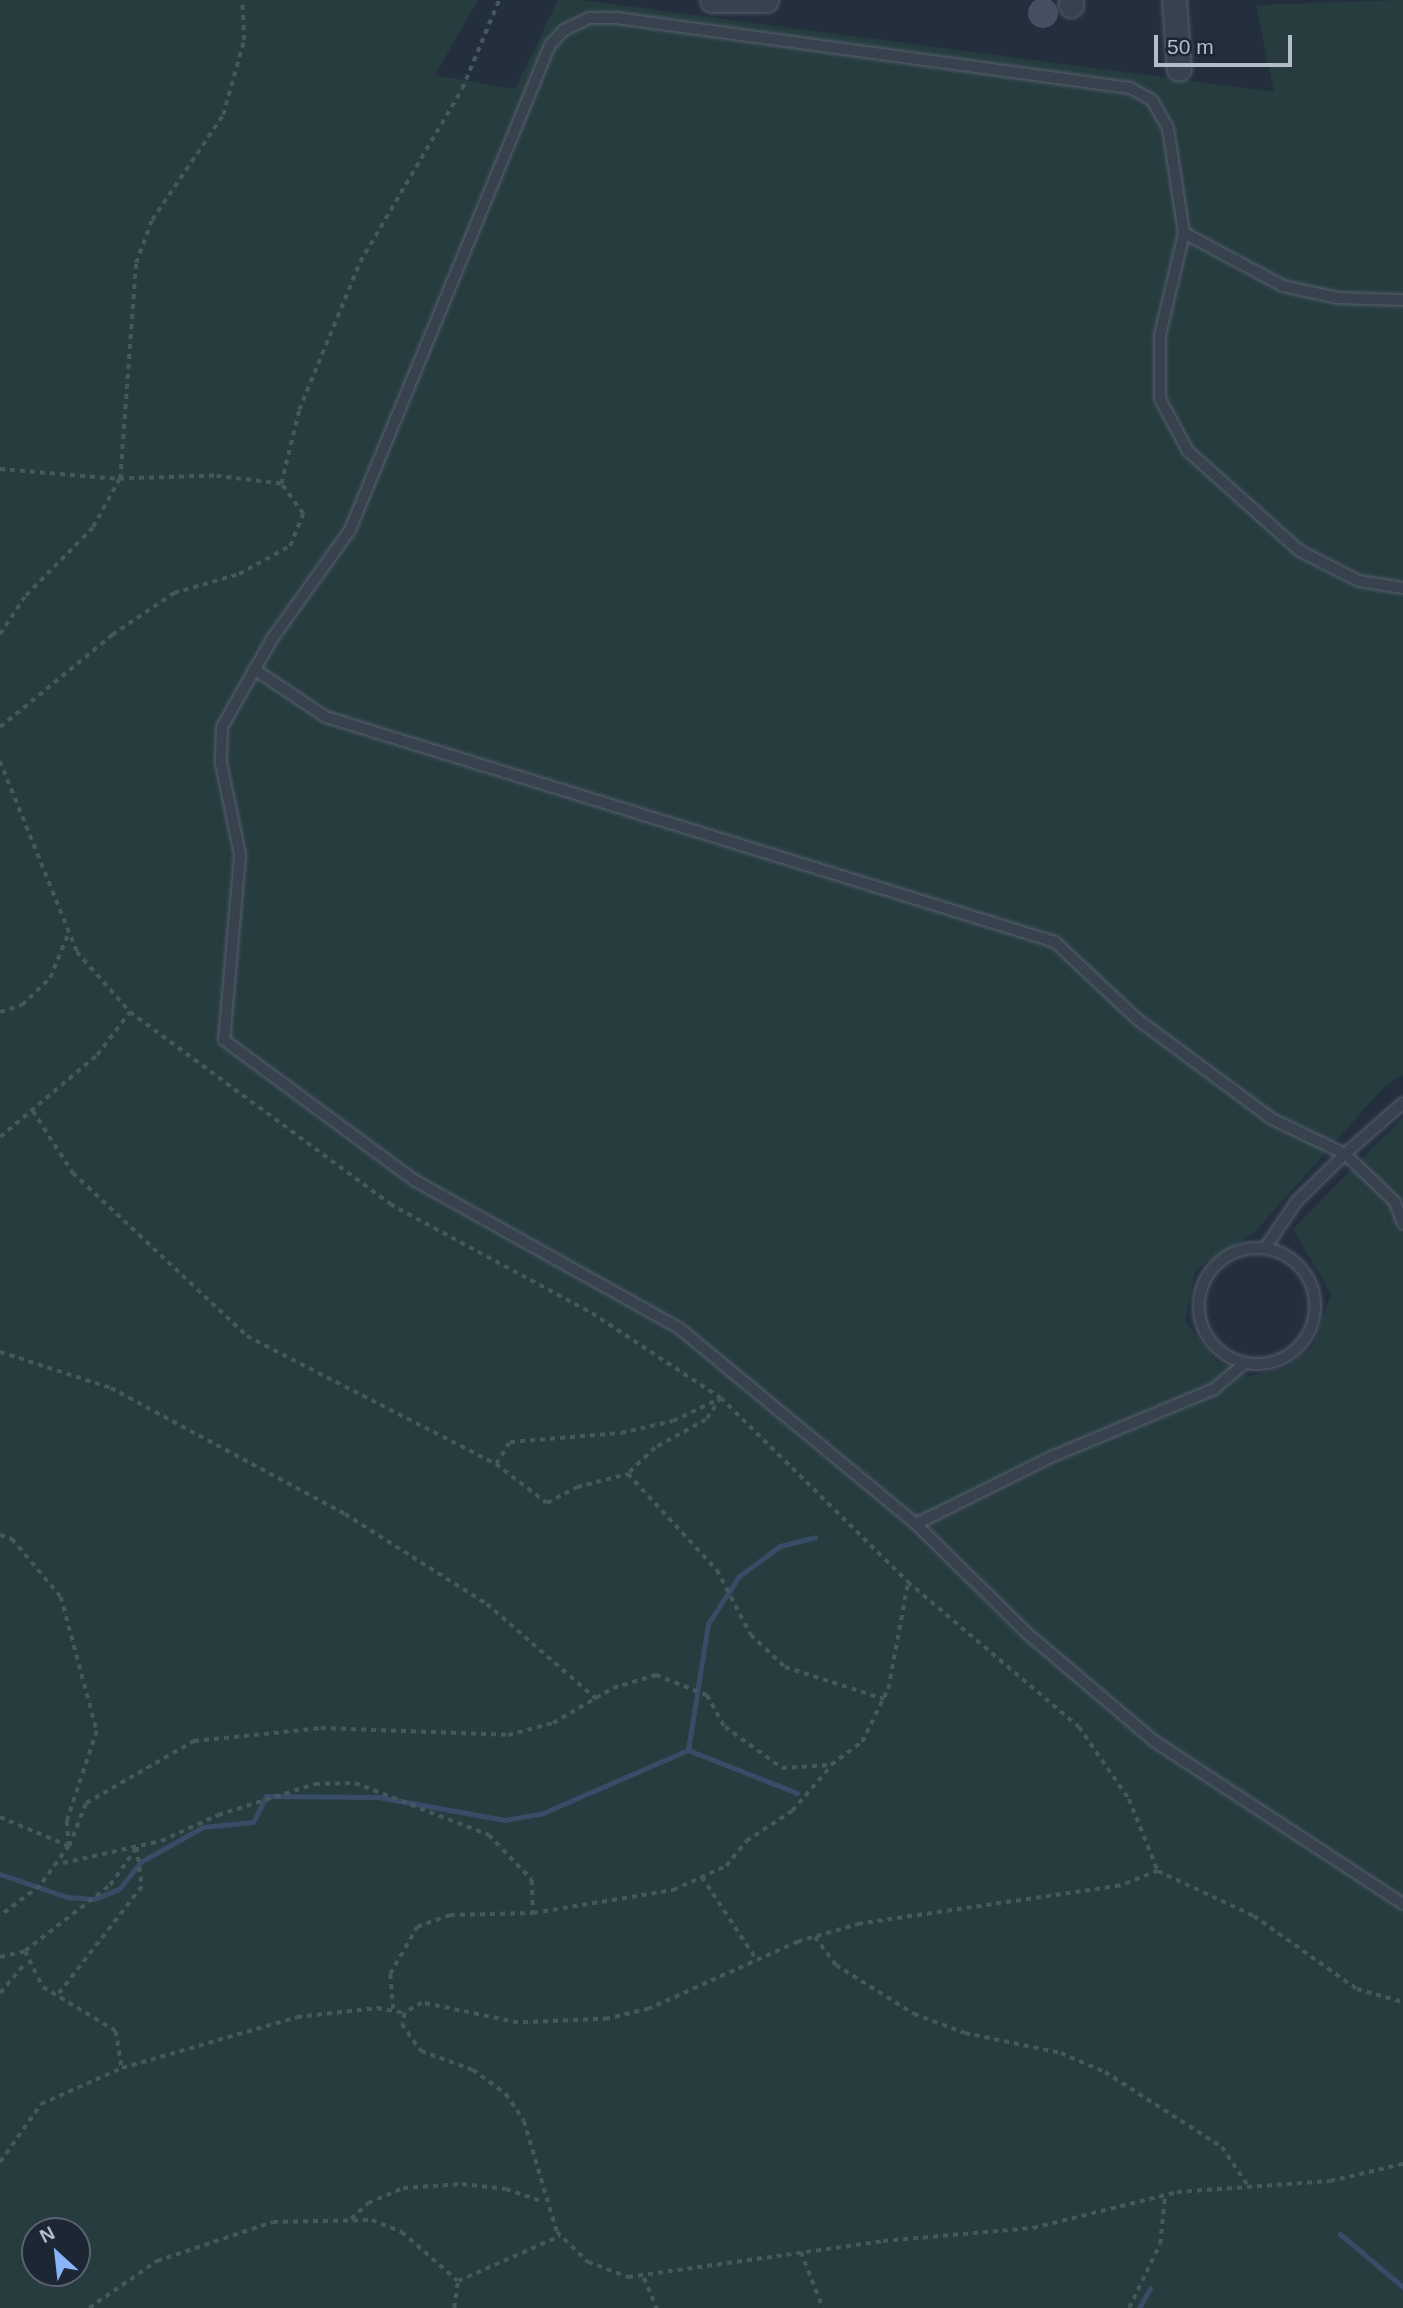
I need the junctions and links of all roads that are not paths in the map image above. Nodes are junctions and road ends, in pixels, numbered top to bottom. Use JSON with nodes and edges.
{"nodes":[{"id":1,"x":712,"y":0,"type":"edge"},
{"id":2,"x":766,"y":0,"type":"edge"},
{"id":3,"x":1174,"y":0,"type":"edge"},
{"id":4,"x":1179,"y":69,"type":"dead end"},
{"id":5,"x":1184,"y":233,"type":"junction"},
{"id":6,"x":1403,"y":300,"type":"edge"},
{"id":7,"x":1403,"y":588,"type":"edge"},
{"id":8,"x":254,"y":669,"type":"junction"},
{"id":9,"x":1403,"y":1102,"type":"edge"},
{"id":10,"x":1345,"y":1154,"type":"junction"},
{"id":11,"x":1403,"y":1224,"type":"edge"},
{"id":12,"x":1265,"y":1248,"type":"junction"},
{"id":13,"x":1245,"y":1363,"type":"junction"},
{"id":14,"x":916,"y":1524,"type":"junction"},
{"id":15,"x":1403,"y":1904,"type":"edge"}],
"edges":[{"from":1,"to":2,"type":"street"},
{"from":3,"to":4,"type":"street"},
{"from":5,"to":6,"type":"lane"},
{"from":5,"to":7,"type":"lane"},
{"from":5,"to":8,"type":"lane"},
{"from":8,"to":10,"type":"lane"},
{"from":8,"to":14,"type":"lane"},
{"from":9,"to":10,"type":"lane"},
{"from":10,"to":11,"type":"lane"},
{"from":10,"to":12,"type":"lane"},
{"from":12,"to":13,"type":"lane"},
{"from":12,"to":13,"type":"lane"},
{"from":13,"to":14,"type":"lane"},
{"from":14,"to":15,"type":"lane"}]}
